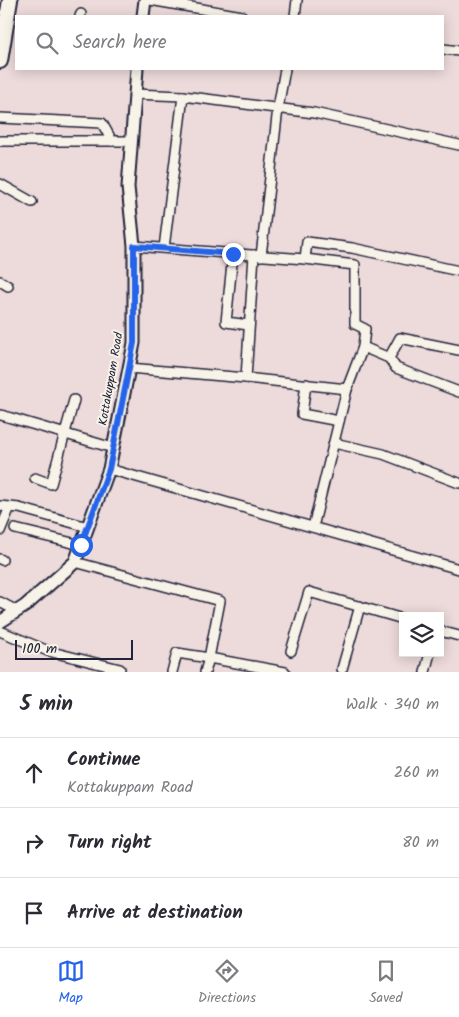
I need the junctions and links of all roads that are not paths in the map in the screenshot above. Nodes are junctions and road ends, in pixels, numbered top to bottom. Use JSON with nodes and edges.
{"nodes":[{"id":1,"x":10,"y":0,"type":"edge"},
{"id":2,"x":145,"y":0,"type":"edge"},
{"id":3,"x":150,"y":0,"type":"edge"},
{"id":4,"x":297,"y":0,"type":"edge"},
{"id":5,"x":143,"y":15,"type":"edge"},
{"id":6,"x":236,"y":15,"type":"edge"},
{"id":7,"x":295,"y":15,"type":"edge"},
{"id":8,"x":444,"y":49,"type":"edge"},
{"id":9,"x":459,"y":51,"type":"edge"},
{"id":10,"x":0,"y":61,"type":"edge"},
{"id":11,"x":137,"y":70,"type":"edge"},
{"id":12,"x":286,"y":70,"type":"edge"},
{"id":13,"x":134,"y":94,"type":"junction"},
{"id":14,"x":183,"y":96,"type":"junction"},
{"id":15,"x":278,"y":108,"type":"junction"},
{"id":16,"x":0,"y":118,"type":"edge"},
{"id":17,"x":112,"y":140,"type":"junction"},
{"id":18,"x":0,"y":141,"type":"edge"},
{"id":19,"x":131,"y":141,"type":"junction"},
{"id":20,"x":459,"y":145,"type":"edge"},
{"id":21,"x":0,"y":184,"type":"edge"},
{"id":22,"x":32,"y":202,"type":"dead end"},
{"id":23,"x":134,"y":246,"type":"junction"},
{"id":24,"x":164,"y":248,"type":"junction"},
{"id":25,"x":233,"y":254,"type":"junction"},
{"id":26,"x":257,"y":255,"type":"junction"},
{"id":27,"x":305,"y":259,"type":"junction"},
{"id":28,"x":459,"y":271,"type":"edge"},
{"id":29,"x":249,"y":325,"type":"junction"},
{"id":30,"x":363,"y":348,"type":"junction"},
{"id":31,"x":459,"y":350,"type":"edge"},
{"id":32,"x":389,"y":358,"type":"junction"},
{"id":33,"x":129,"y":368,"type":"junction"},
{"id":34,"x":246,"y":378,"type":"junction"},
{"id":35,"x":306,"y":384,"type":"junction"},
{"id":36,"x":347,"y":389,"type":"junction"},
{"id":37,"x":459,"y":392,"type":"edge"},
{"id":38,"x":74,"y":400,"type":"dead end"},
{"id":39,"x":1,"y":415,"type":"edge"},
{"id":40,"x":339,"y":421,"type":"junction"},
{"id":41,"x":64,"y":433,"type":"junction"},
{"id":42,"x":334,"y":443,"type":"junction"},
{"id":43,"x":113,"y":448,"type":"junction"},
{"id":44,"x":109,"y":469,"type":"junction"},
{"id":45,"x":35,"y":478,"type":"dead end"},
{"id":46,"x":459,"y":483,"type":"edge"},
{"id":47,"x":0,"y":506,"type":"edge"},
{"id":48,"x":10,"y":507,"type":"junction"},
{"id":49,"x":88,"y":527,"type":"junction"},
{"id":50,"x":313,"y":527,"type":"junction"},
{"id":51,"x":15,"y":529,"type":"dead end"},
{"id":52,"x":0,"y":531,"type":"edge"},
{"id":53,"x":81,"y":545,"type":"junction"},
{"id":54,"x":75,"y":562,"type":"junction"},
{"id":55,"x":459,"y":569,"type":"edge"},
{"id":56,"x":0,"y":602,"type":"edge"},
{"id":57,"x":360,"y":606,"type":"junction"},
{"id":58,"x":17,"y":611,"type":"junction"},
{"id":59,"x":399,"y":618,"type":"edge"},
{"id":60,"x":0,"y":622,"type":"edge"},
{"id":61,"x":0,"y":631,"type":"edge"},
{"id":62,"x":444,"y":632,"type":"edge"},
{"id":63,"x":459,"y":636,"type":"edge"},
{"id":64,"x":291,"y":651,"type":"dead end"},
{"id":65,"x":429,"y":657,"type":"edge"},
{"id":66,"x":209,"y":658,"type":"junction"},
{"id":67,"x":120,"y":669,"type":"dead end"},
{"id":68,"x":250,"y":669,"type":"edge"},
{"id":69,"x":342,"y":669,"type":"dead end"},
{"id":70,"x":172,"y":672,"type":"edge"},
{"id":71,"x":205,"y":672,"type":"edge"},
{"id":72,"x":285,"y":672,"type":"edge"},
{"id":73,"x":425,"y":672,"type":"edge"}],
"edges":[{"from":1,"to":10,"type":"main road"},
{"from":2,"to":5,"type":"street"},
{"from":3,"to":6,"type":"street"},
{"from":4,"to":7,"type":"street"},
{"from":8,"to":9,"type":"street"},
{"from":11,"to":13,"type":"street","name":"Kottakuppam Road"},
{"from":12,"to":15,"type":"street"},
{"from":13,"to":14,"type":"street"},
{"from":13,"to":19,"type":"street","name":"Kottakuppam Road"},
{"from":14,"to":15,"type":"street"},
{"from":14,"to":24,"type":"street"},
{"from":15,"to":20,"type":"street"},
{"from":15,"to":26,"type":"street"},
{"from":16,"to":17,"type":"street"},
{"from":17,"to":18,"type":"street"},
{"from":17,"to":19,"type":"street"},
{"from":19,"to":23,"type":"street","name":"Kottakuppam Road"},
{"from":21,"to":22,"type":"street"},
{"from":23,"to":24,"type":"street"},
{"from":23,"to":33,"type":"street","name":"Kottakuppam Road"},
{"from":24,"to":25,"type":"street"},
{"from":25,"to":26,"type":"street"},
{"from":25,"to":29,"type":"street"},
{"from":26,"to":27,"type":"street"},
{"from":26,"to":29,"type":"street"},
{"from":27,"to":28,"type":"street"},
{"from":27,"to":30,"type":"street"},
{"from":29,"to":34,"type":"street"},
{"from":30,"to":32,"type":"street"},
{"from":30,"to":36,"type":"street"},
{"from":31,"to":32,"type":"street"},
{"from":32,"to":37,"type":"street"},
{"from":33,"to":34,"type":"street"},
{"from":33,"to":43,"type":"street","name":"Kottakuppam Road"},
{"from":34,"to":35,"type":"street"},
{"from":35,"to":36,"type":"street"},
{"from":35,"to":40,"type":"street"},
{"from":36,"to":40,"type":"street"},
{"from":38,"to":41,"type":"street"},
{"from":39,"to":41,"type":"street"},
{"from":40,"to":42,"type":"street"},
{"from":41,"to":43,"type":"street"},
{"from":41,"to":45,"type":"street"},
{"from":42,"to":46,"type":"street"},
{"from":42,"to":50,"type":"street"},
{"from":43,"to":44,"type":"street","name":"Kottakuppam Road"},
{"from":44,"to":49,"type":"street","name":"Kottakuppam Road"},
{"from":44,"to":50,"type":"street"},
{"from":47,"to":48,"type":"street"},
{"from":48,"to":49,"type":"street"},
{"from":48,"to":52,"type":"street"},
{"from":49,"to":53,"type":"street","name":"Kottakuppam Road"},
{"from":50,"to":55,"type":"street"},
{"from":51,"to":53,"type":"street"},
{"from":53,"to":54,"type":"street","name":"Kottakuppam Road"},
{"from":54,"to":58,"type":"street"},
{"from":54,"to":66,"type":"street"},
{"from":56,"to":58,"type":"street"},
{"from":57,"to":59,"type":"street"},
{"from":57,"to":64,"type":"street"},
{"from":57,"to":69,"type":"street"},
{"from":58,"to":60,"type":"street"},
{"from":61,"to":67,"type":"street"},
{"from":62,"to":63,"type":"street"},
{"from":65,"to":73,"type":"street"},
{"from":66,"to":68,"type":"street"},
{"from":66,"to":70,"type":"street"},
{"from":66,"to":71,"type":"street"},
{"from":68,"to":72,"type":"street"}]}
